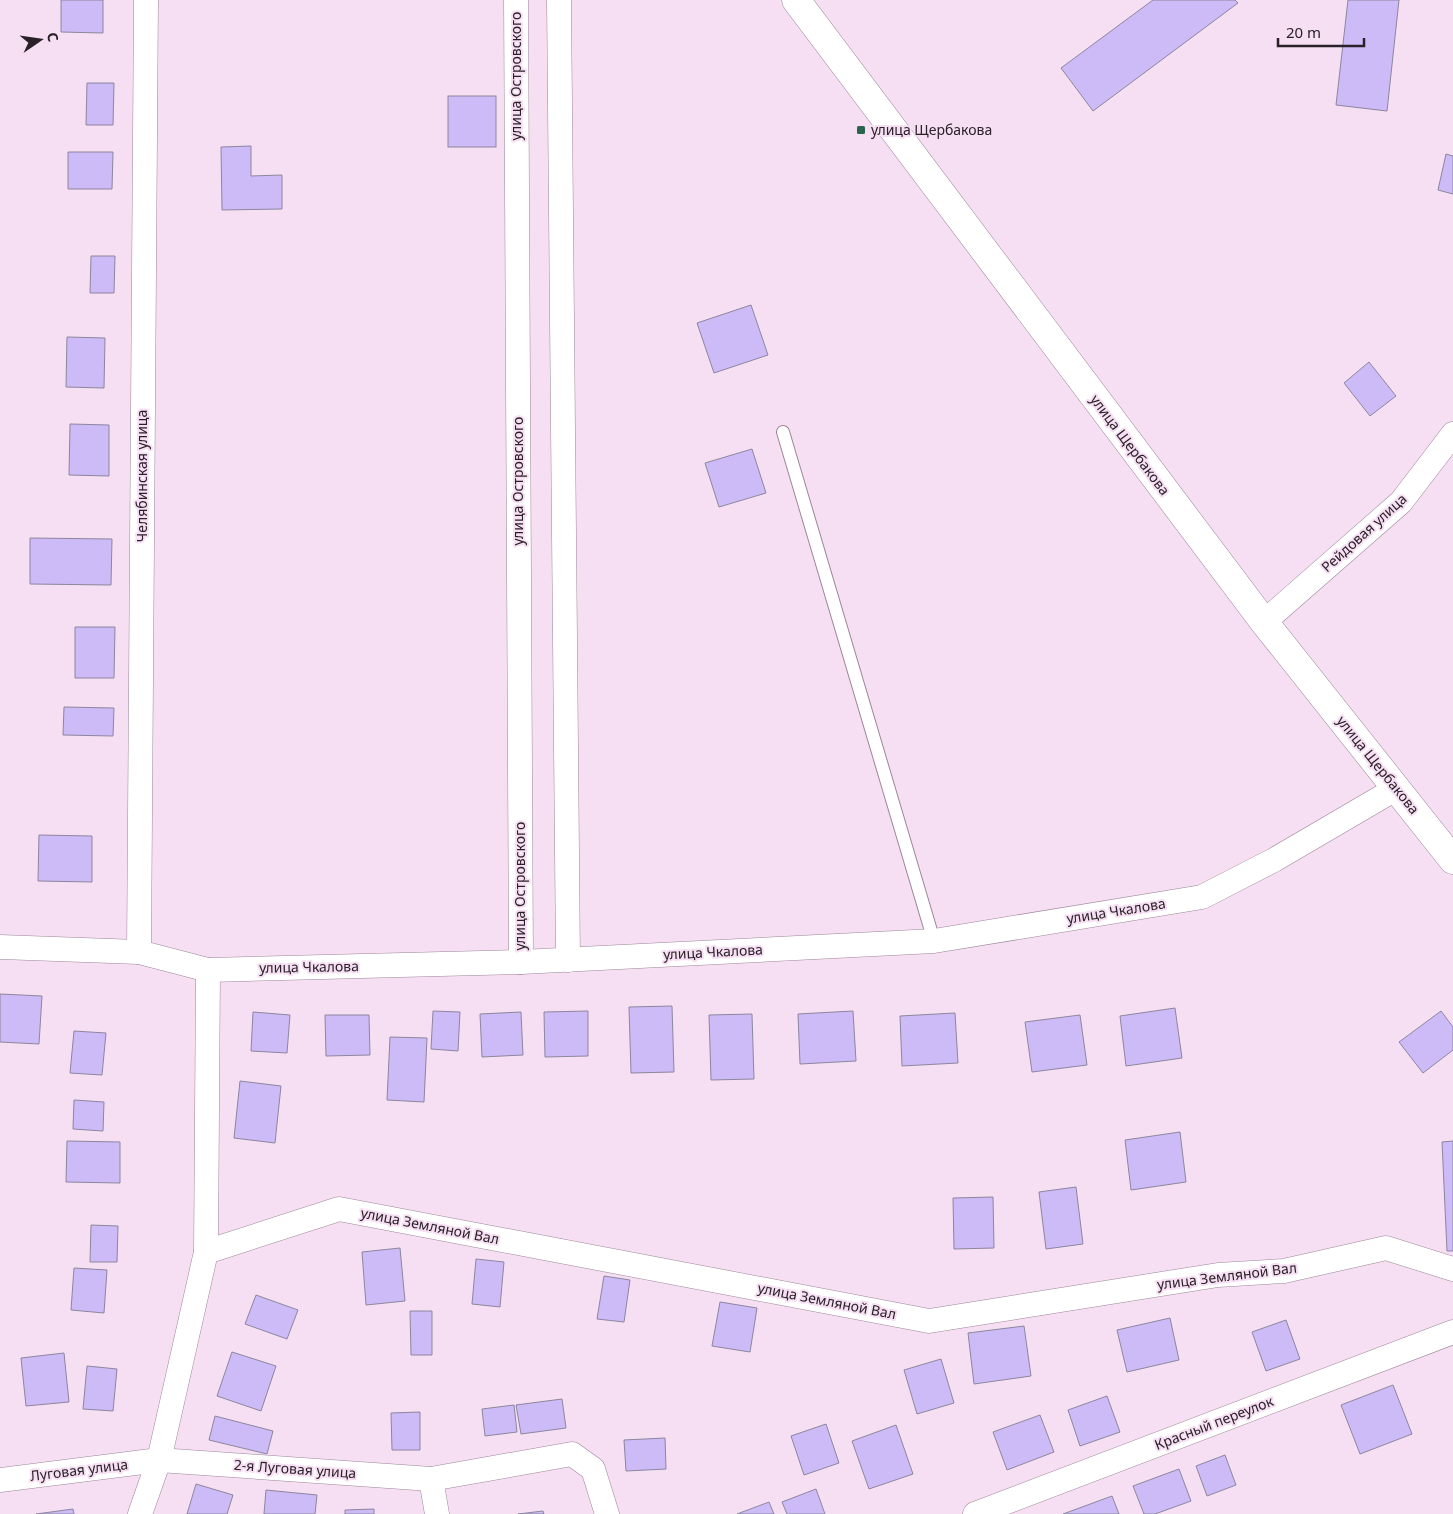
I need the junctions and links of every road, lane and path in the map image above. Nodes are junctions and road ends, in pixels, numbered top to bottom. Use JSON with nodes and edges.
{"nodes":[{"id":1,"x":146,"y":0,"type":"edge"},
{"id":2,"x":516,"y":0,"type":"edge"},
{"id":3,"x":559,"y":0,"type":"edge"},
{"id":4,"x":796,"y":0,"type":"edge"},
{"id":5,"x":783,"y":432,"type":"dead end"},
{"id":6,"x":1453,"y":434,"type":"edge"},
{"id":7,"x":1264,"y":622,"type":"junction"},
{"id":8,"x":1397,"y":788,"type":"junction"},
{"id":9,"x":1453,"y":860,"type":"edge"},
{"id":10,"x":934,"y":941,"type":"junction"},
{"id":11,"x":0,"y":947,"type":"edge"},
{"id":12,"x":139,"y":952,"type":"junction"},
{"id":13,"x":568,"y":960,"type":"junction"},
{"id":14,"x":521,"y":962,"type":"junction"},
{"id":15,"x":208,"y":970,"type":"junction"},
{"id":16,"x":206,"y":1252,"type":"junction"},
{"id":17,"x":1453,"y":1268,"type":"edge"},
{"id":18,"x":1453,"y":1332,"type":"edge"},
{"id":19,"x":159,"y":1460,"type":"junction"},
{"id":20,"x":431,"y":1479,"type":"junction"},
{"id":21,"x":0,"y":1480,"type":"edge"},
{"id":22,"x":140,"y":1514,"type":"edge"},
{"id":23,"x":437,"y":1514,"type":"edge"},
{"id":24,"x":607,"y":1514,"type":"edge"},
{"id":25,"x":976,"y":1514,"type":"edge"}],
"edges":[{"from":1,"to":12,"type":"street","name":"Челябинская улица"},
{"from":2,"to":14,"type":"street","name":"улица Островского"},
{"from":3,"to":13,"type":"street"},
{"from":4,"to":7,"type":"street","name":"улица Щербакова"},
{"from":5,"to":10,"type":"lane"},
{"from":6,"to":7,"type":"street","name":"Рейдовая улица"},
{"from":7,"to":8,"type":"street","name":"улица Щербакова"},
{"from":8,"to":9,"type":"street","name":"улица Щербакова"},
{"from":8,"to":10,"type":"street","name":"улица Чкалова"},
{"from":10,"to":13,"type":"street","name":"улица Чкалова"},
{"from":11,"to":12,"type":"street","name":"улица Чкалова"},
{"from":12,"to":15,"type":"street","name":"улица Чкалова"},
{"from":13,"to":14,"type":"street","name":"улица Чкалова"},
{"from":14,"to":15,"type":"street","name":"улица Чкалова"},
{"from":15,"to":16,"type":"street"},
{"from":16,"to":17,"type":"street","name":"улица Земляной Вал"},
{"from":16,"to":19,"type":"street"},
{"from":18,"to":25,"type":"street","name":"Красный переулок"},
{"from":19,"to":20,"type":"street","name":"2-я Луговая улица"},
{"from":19,"to":21,"type":"street","name":"Луговая улица"},
{"from":19,"to":22,"type":"street"},
{"from":20,"to":23,"type":"street"},
{"from":20,"to":24,"type":"street","name":"2-я Луговая улица"}]}
